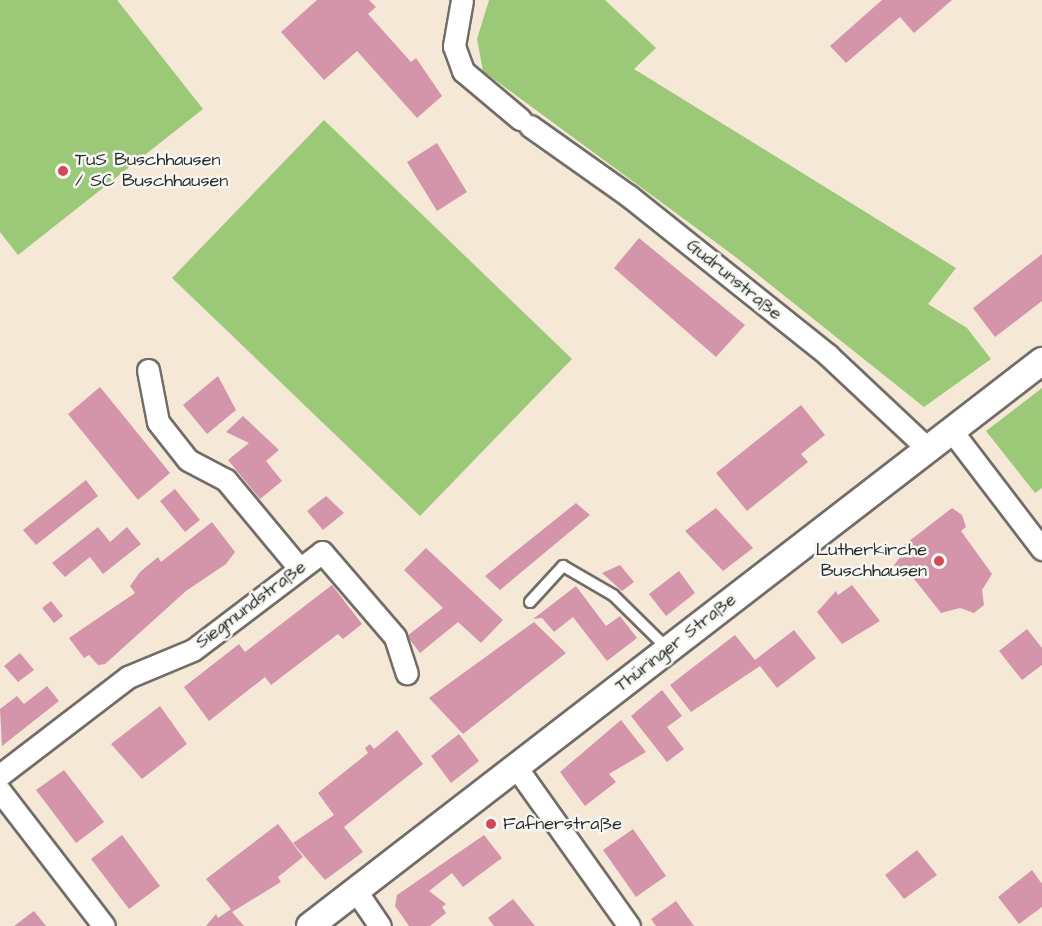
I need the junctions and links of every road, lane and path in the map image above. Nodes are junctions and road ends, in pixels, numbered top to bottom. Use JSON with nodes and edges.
{"nodes":[{"id":1,"x":462,"y":0,"type":"edge"},
{"id":2,"x":1042,"y":361,"type":"edge"},
{"id":3,"x":148,"y":370,"type":"dead end"},
{"id":4,"x":951,"y":430,"type":"junction"},
{"id":5,"x":927,"y":448,"type":"junction"},
{"id":6,"x":1042,"y":549,"type":"edge"},
{"id":7,"x":299,"y":568,"type":"junction"},
{"id":8,"x":530,"y":602,"type":"dead end"},
{"id":9,"x":668,"y":649,"type":"junction"},
{"id":10,"x":407,"y":673,"type":"dead end"},
{"id":11,"x":516,"y":767,"type":"junction"},
{"id":12,"x":0,"y":775,"type":"edge"},
{"id":13,"x":0,"y":791,"type":"edge"},
{"id":14,"x":356,"y":891,"type":"junction"},
{"id":15,"x":104,"y":926,"type":"edge"},
{"id":16,"x":310,"y":926,"type":"edge"},
{"id":17,"x":380,"y":926,"type":"edge"},
{"id":18,"x":629,"y":926,"type":"edge"}],
"edges":[{"from":1,"to":5,"type":"street","name":"Gudrunstraße"},
{"from":2,"to":4,"type":"street","name":"Thüringer Straße"},
{"from":3,"to":7,"type":"street"},
{"from":4,"to":5,"type":"street","name":"Thüringer Straße"},
{"from":4,"to":6,"type":"street"},
{"from":5,"to":9,"type":"street","name":"Thüringer Straße"},
{"from":7,"to":10,"type":"street","name":"Siegmundstraße"},
{"from":7,"to":12,"type":"street","name":"Siegmundstraße"},
{"from":8,"to":9,"type":"lane"},
{"from":9,"to":11,"type":"street","name":"Thüringer Straße"},
{"from":11,"to":14,"type":"street","name":"Thüringer Straße"},
{"from":11,"to":18,"type":"street"},
{"from":13,"to":15,"type":"street"},
{"from":14,"to":16,"type":"street","name":"Thüringer Straße"},
{"from":14,"to":17,"type":"street"}]}
